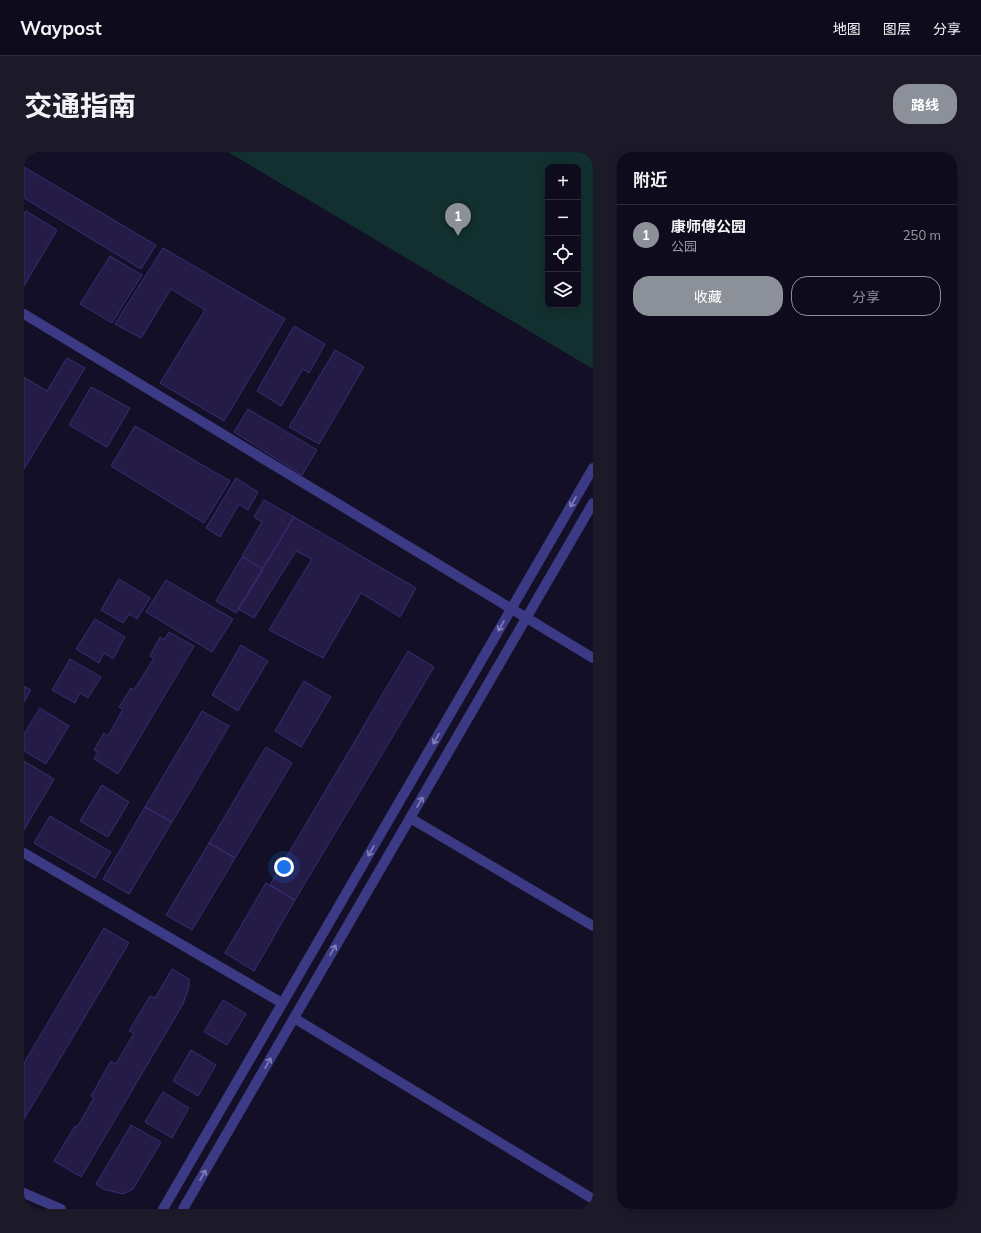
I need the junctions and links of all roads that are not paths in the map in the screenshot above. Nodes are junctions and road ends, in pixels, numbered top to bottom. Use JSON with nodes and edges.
{"nodes":[{"id":1,"x":24,"y":314,"type":"edge"},
{"id":2,"x":593,"y":468,"type":"edge"},
{"id":3,"x":593,"y":503,"type":"edge"},
{"id":4,"x":512,"y":609,"type":"junction"},
{"id":5,"x":526,"y":618,"type":"junction"},
{"id":6,"x":593,"y":658,"type":"edge"},
{"id":7,"x":410,"y":818,"type":"junction"},
{"id":8,"x":24,"y":853,"type":"edge"},
{"id":9,"x":593,"y":926,"type":"edge"},
{"id":10,"x":282,"y":1003,"type":"junction"},
{"id":11,"x":294,"y":1018,"type":"junction"},
{"id":12,"x":24,"y":1193,"type":"edge"},
{"id":13,"x":593,"y":1199,"type":"edge"},
{"id":14,"x":61,"y":1209,"type":"edge"},
{"id":15,"x":163,"y":1209,"type":"edge"},
{"id":16,"x":183,"y":1209,"type":"edge"}],
"edges":[{"from":1,"to":4,"type":"street"},
{"from":2,"to":4,"type":"street","one_way":true},
{"from":3,"to":5,"type":"street"},
{"from":4,"to":5,"type":"street"},
{"from":4,"to":10,"type":"street","one_way":true},
{"from":5,"to":6,"type":"street"},
{"from":7,"to":5,"type":"street","one_way":true},
{"from":7,"to":9,"type":"street"},
{"from":11,"to":7,"type":"street","one_way":true},
{"from":8,"to":10,"type":"street"},
{"from":10,"to":15,"type":"street"},
{"from":11,"to":13,"type":"street"},
{"from":16,"to":11,"type":"street","one_way":true},
{"from":12,"to":14,"type":"street"}]}
